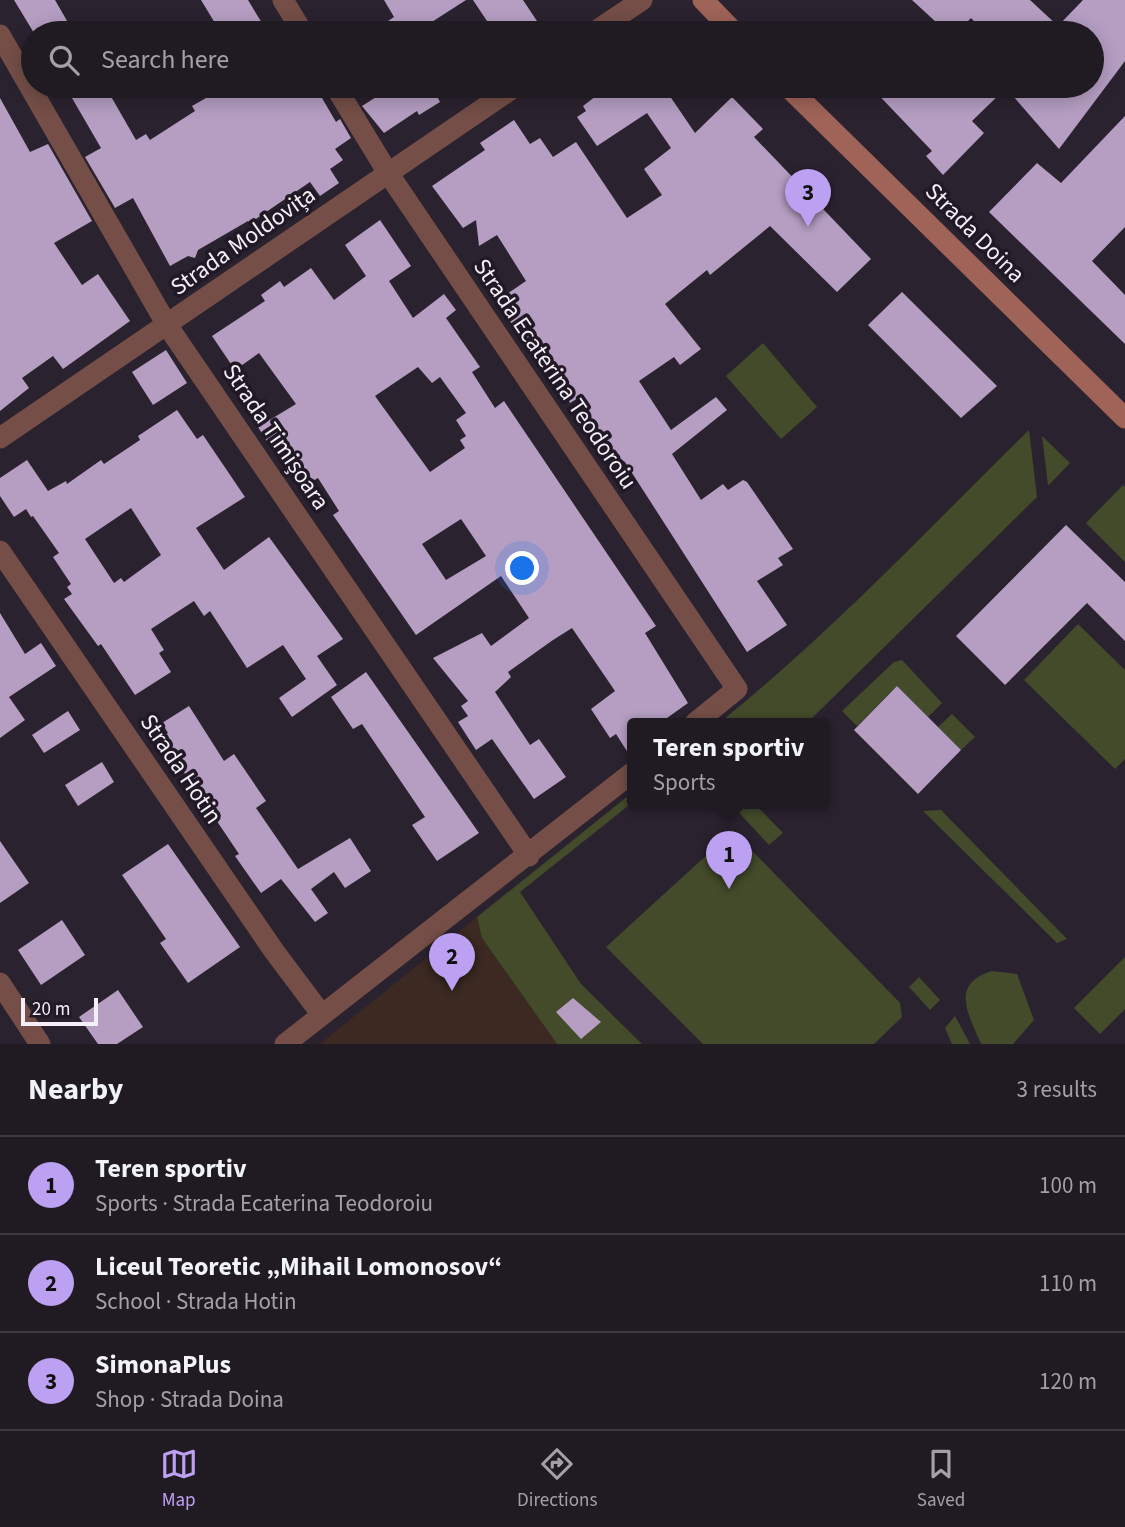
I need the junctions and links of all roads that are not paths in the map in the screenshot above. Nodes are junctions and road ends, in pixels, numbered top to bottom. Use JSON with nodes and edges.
{"nodes":[{"id":1,"x":284,"y":0,"type":"edge"},
{"id":2,"x":642,"y":0,"type":"edge"},
{"id":3,"x":703,"y":0,"type":"edge"},
{"id":4,"x":296,"y":21,"type":"edge"},
{"id":5,"x":611,"y":21,"type":"edge"},
{"id":6,"x":723,"y":21,"type":"edge"},
{"id":7,"x":0,"y":35,"type":"edge"},
{"id":8,"x":21,"y":71,"type":"edge"},
{"id":9,"x":36,"y":98,"type":"edge"},
{"id":10,"x":342,"y":98,"type":"edge"},
{"id":11,"x":498,"y":98,"type":"edge"},
{"id":12,"x":799,"y":98,"type":"edge"},
{"id":13,"x":388,"y":173,"type":"junction"},
{"id":14,"x":167,"y":325,"type":"junction"},
{"id":15,"x":1125,"y":418,"type":"edge"},
{"id":16,"x":0,"y":438,"type":"edge"},
{"id":17,"x":0,"y":551,"type":"edge"},
{"id":18,"x":701,"y":718,"type":"edge"},
{"id":19,"x":627,"y":777,"type":"edge"},
{"id":20,"x":529,"y":856,"type":"junction"},
{"id":21,"x":0,"y":983,"type":"edge"},
{"id":22,"x":322,"y":1016,"type":"junction"},
{"id":23,"x":40,"y":1044,"type":"edge"},
{"id":24,"x":285,"y":1044,"type":"edge"}],
"edges":[{"from":1,"to":4,"type":"street"},
{"from":2,"to":5,"type":"street"},
{"from":3,"to":6,"type":"main road"},
{"from":7,"to":8,"type":"street","name":"Strada Timișoara"},
{"from":9,"to":14,"type":"street","name":"Strada Timișoara"},
{"from":10,"to":13,"type":"street","name":"Strada Ecaterina Teodoroiu"},
{"from":11,"to":13,"type":"street","name":"Strada Moldovița"},
{"from":12,"to":15,"type":"main road","name":"Strada Doina"},
{"from":13,"to":14,"type":"street","name":"Strada Moldovița"},
{"from":13,"to":18,"type":"street","name":"Strada Ecaterina Teodoroiu"},
{"from":14,"to":16,"type":"street","name":"Strada Moldovița"},
{"from":14,"to":20,"type":"street","name":"Strada Timișoara"},
{"from":17,"to":22,"type":"street","name":"Strada Hotin"},
{"from":19,"to":20,"type":"street"},
{"from":20,"to":22,"type":"street"},
{"from":21,"to":23,"type":"street"},
{"from":22,"to":24,"type":"street"}]}
